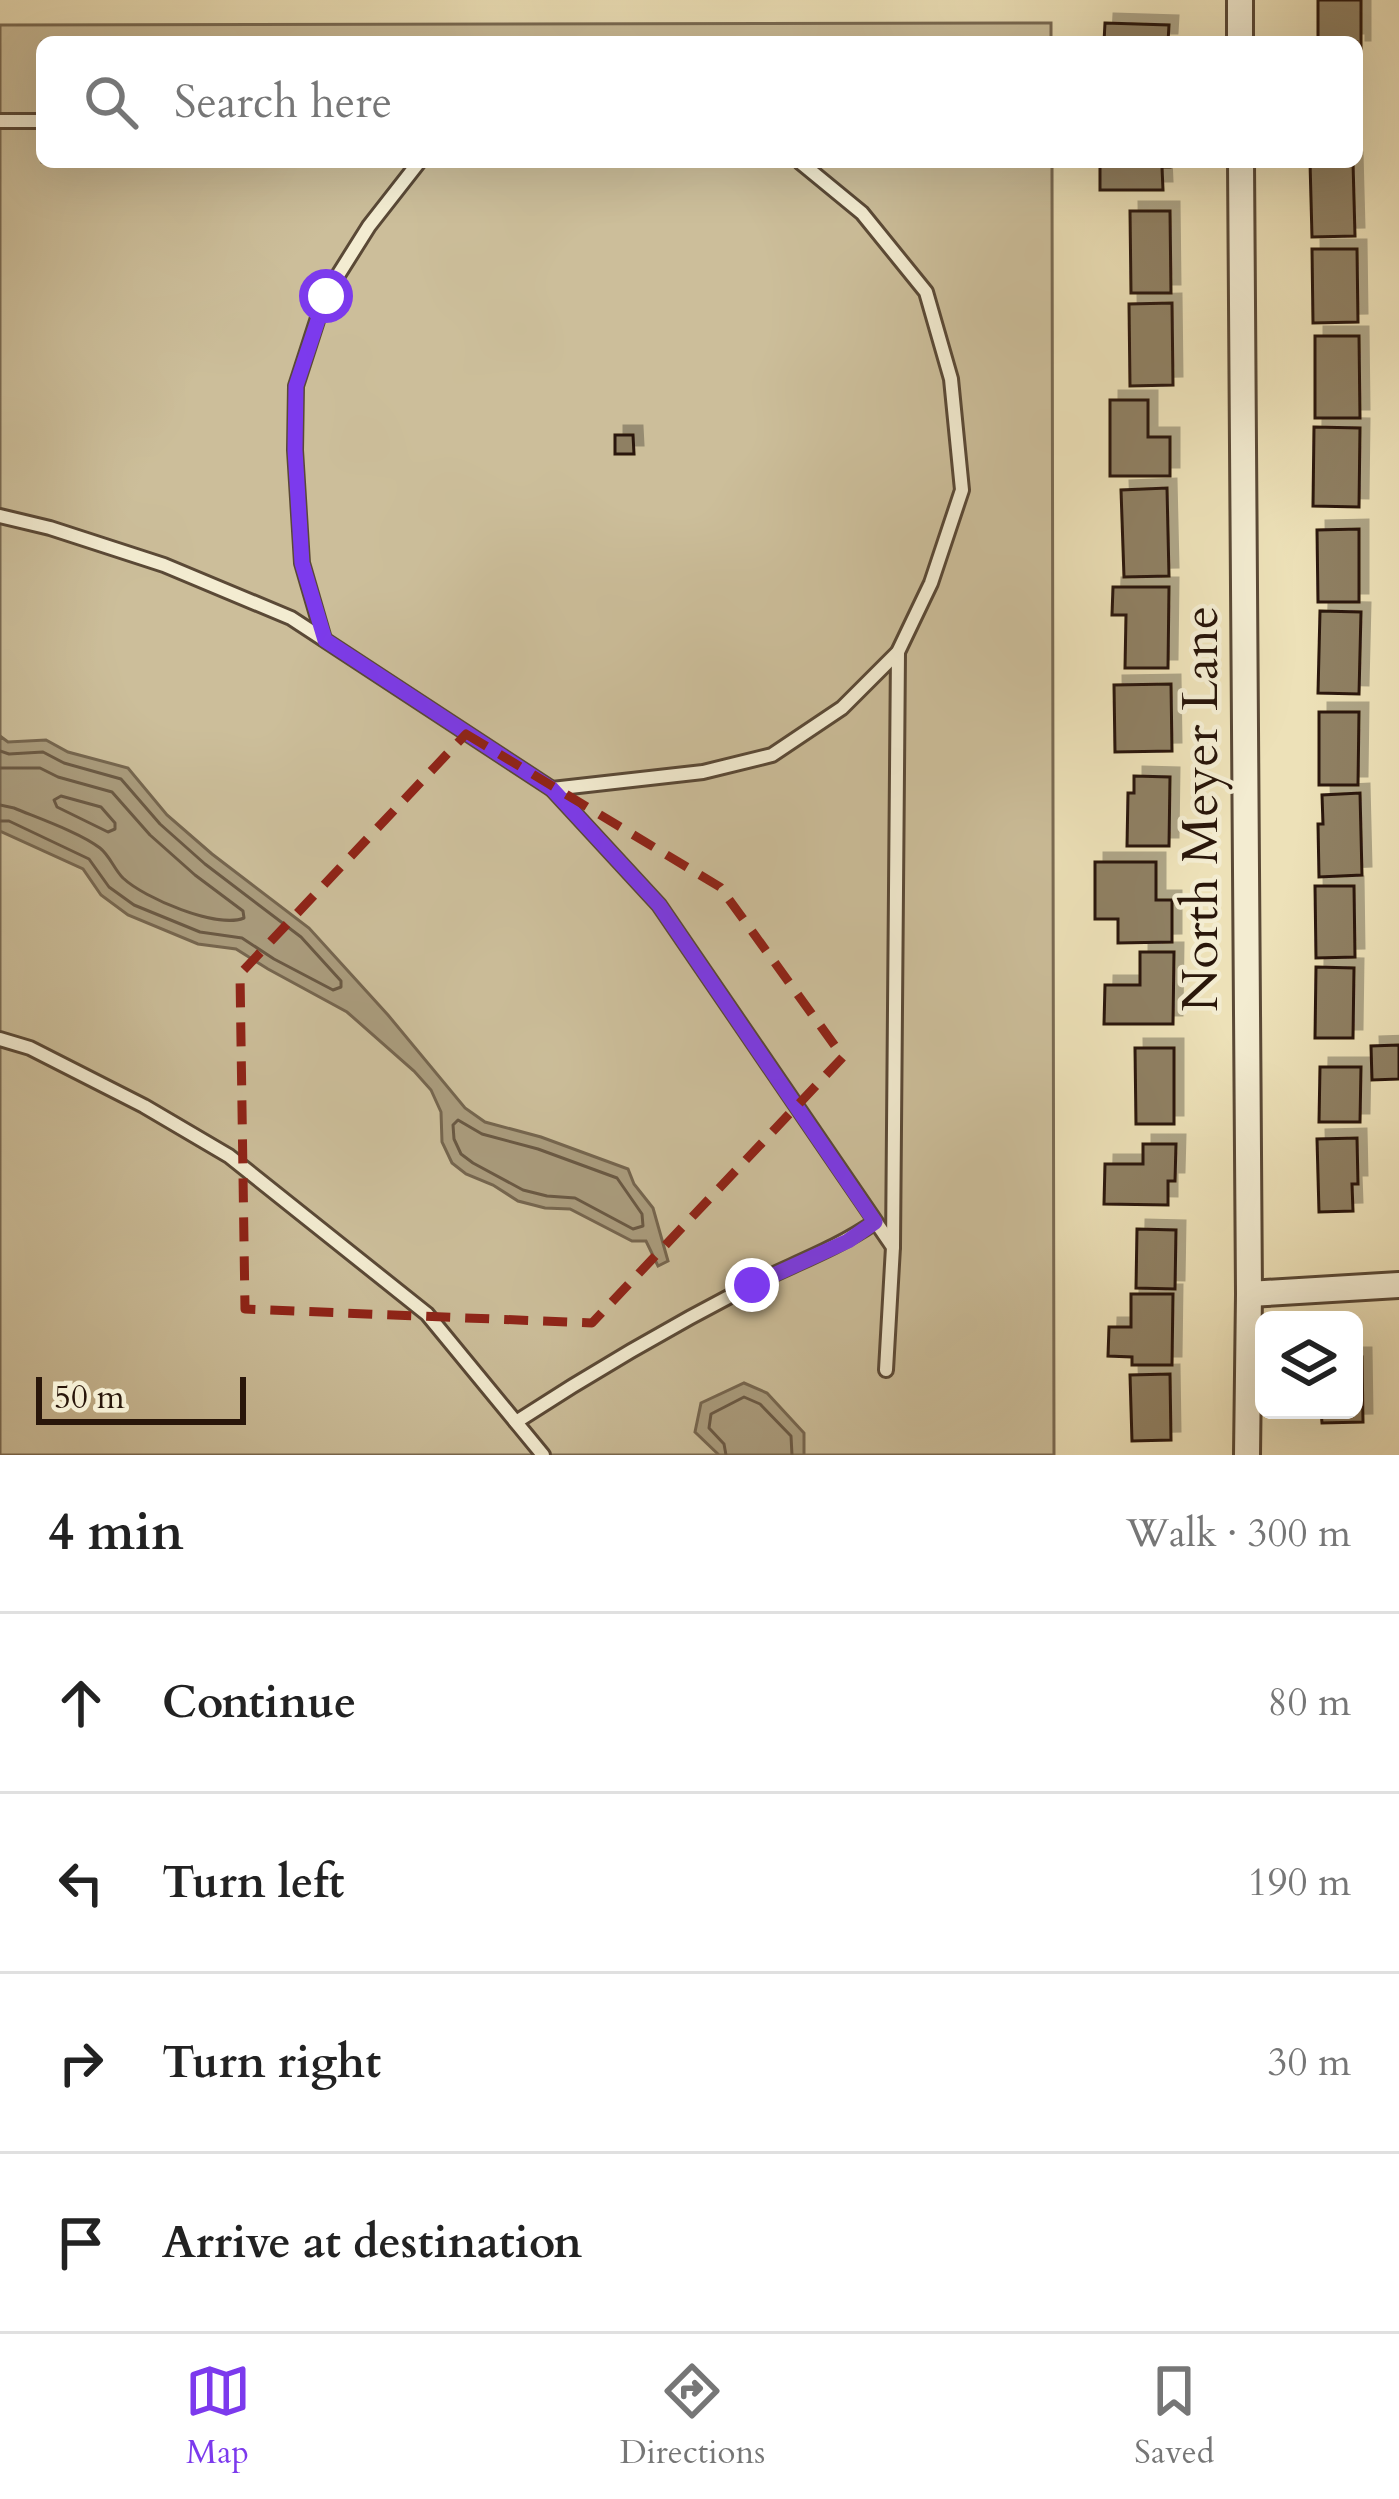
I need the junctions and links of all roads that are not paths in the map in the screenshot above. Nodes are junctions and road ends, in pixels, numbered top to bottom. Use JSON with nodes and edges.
{"nodes":[{"id":1,"x":1240,"y":0,"type":"edge"},
{"id":2,"x":1240,"y":36,"type":"edge"},
{"id":3,"x":0,"y":121,"type":"edge"},
{"id":4,"x":36,"y":121,"type":"edge"},
{"id":5,"x":409,"y":168,"type":"edge"},
{"id":6,"x":807,"y":168,"type":"edge"},
{"id":7,"x":1241,"y":168,"type":"edge"},
{"id":8,"x":0,"y":516,"type":"edge"},
{"id":9,"x":325,"y":640,"type":"junction"},
{"id":10,"x":898,"y":652,"type":"junction"},
{"id":11,"x":552,"y":789,"type":"junction"},
{"id":12,"x":0,"y":1039,"type":"edge"},
{"id":13,"x":875,"y":1222,"type":"junction"},
{"id":14,"x":893,"y":1246,"type":"junction"},
{"id":15,"x":1399,"y":1285,"type":"edge"},
{"id":16,"x":1249,"y":1294,"type":"junction"},
{"id":17,"x":886,"y":1370,"type":"dead end"},
{"id":18,"x":516,"y":1422,"type":"junction"},
{"id":19,"x":543,"y":1455,"type":"edge"},
{"id":20,"x":1247,"y":1455,"type":"edge"}],
"edges":[{"from":1,"to":2,"type":"street"},
{"from":3,"to":4,"type":"lane"},
{"from":5,"to":9,"type":"lane"},
{"from":6,"to":10,"type":"lane"},
{"from":7,"to":16,"type":"street","name":"North Meyer Lane"},
{"from":8,"to":9,"type":"lane"},
{"from":9,"to":11,"type":"lane"},
{"from":10,"to":11,"type":"lane"},
{"from":10,"to":14,"type":"lane"},
{"from":11,"to":13,"type":"lane"},
{"from":12,"to":18,"type":"lane"},
{"from":13,"to":14,"type":"lane"},
{"from":13,"to":18,"type":"lane"},
{"from":14,"to":17,"type":"lane"},
{"from":15,"to":16,"type":"street"},
{"from":16,"to":20,"type":"street","name":"North Meyer Lane"},
{"from":18,"to":19,"type":"lane"}]}
